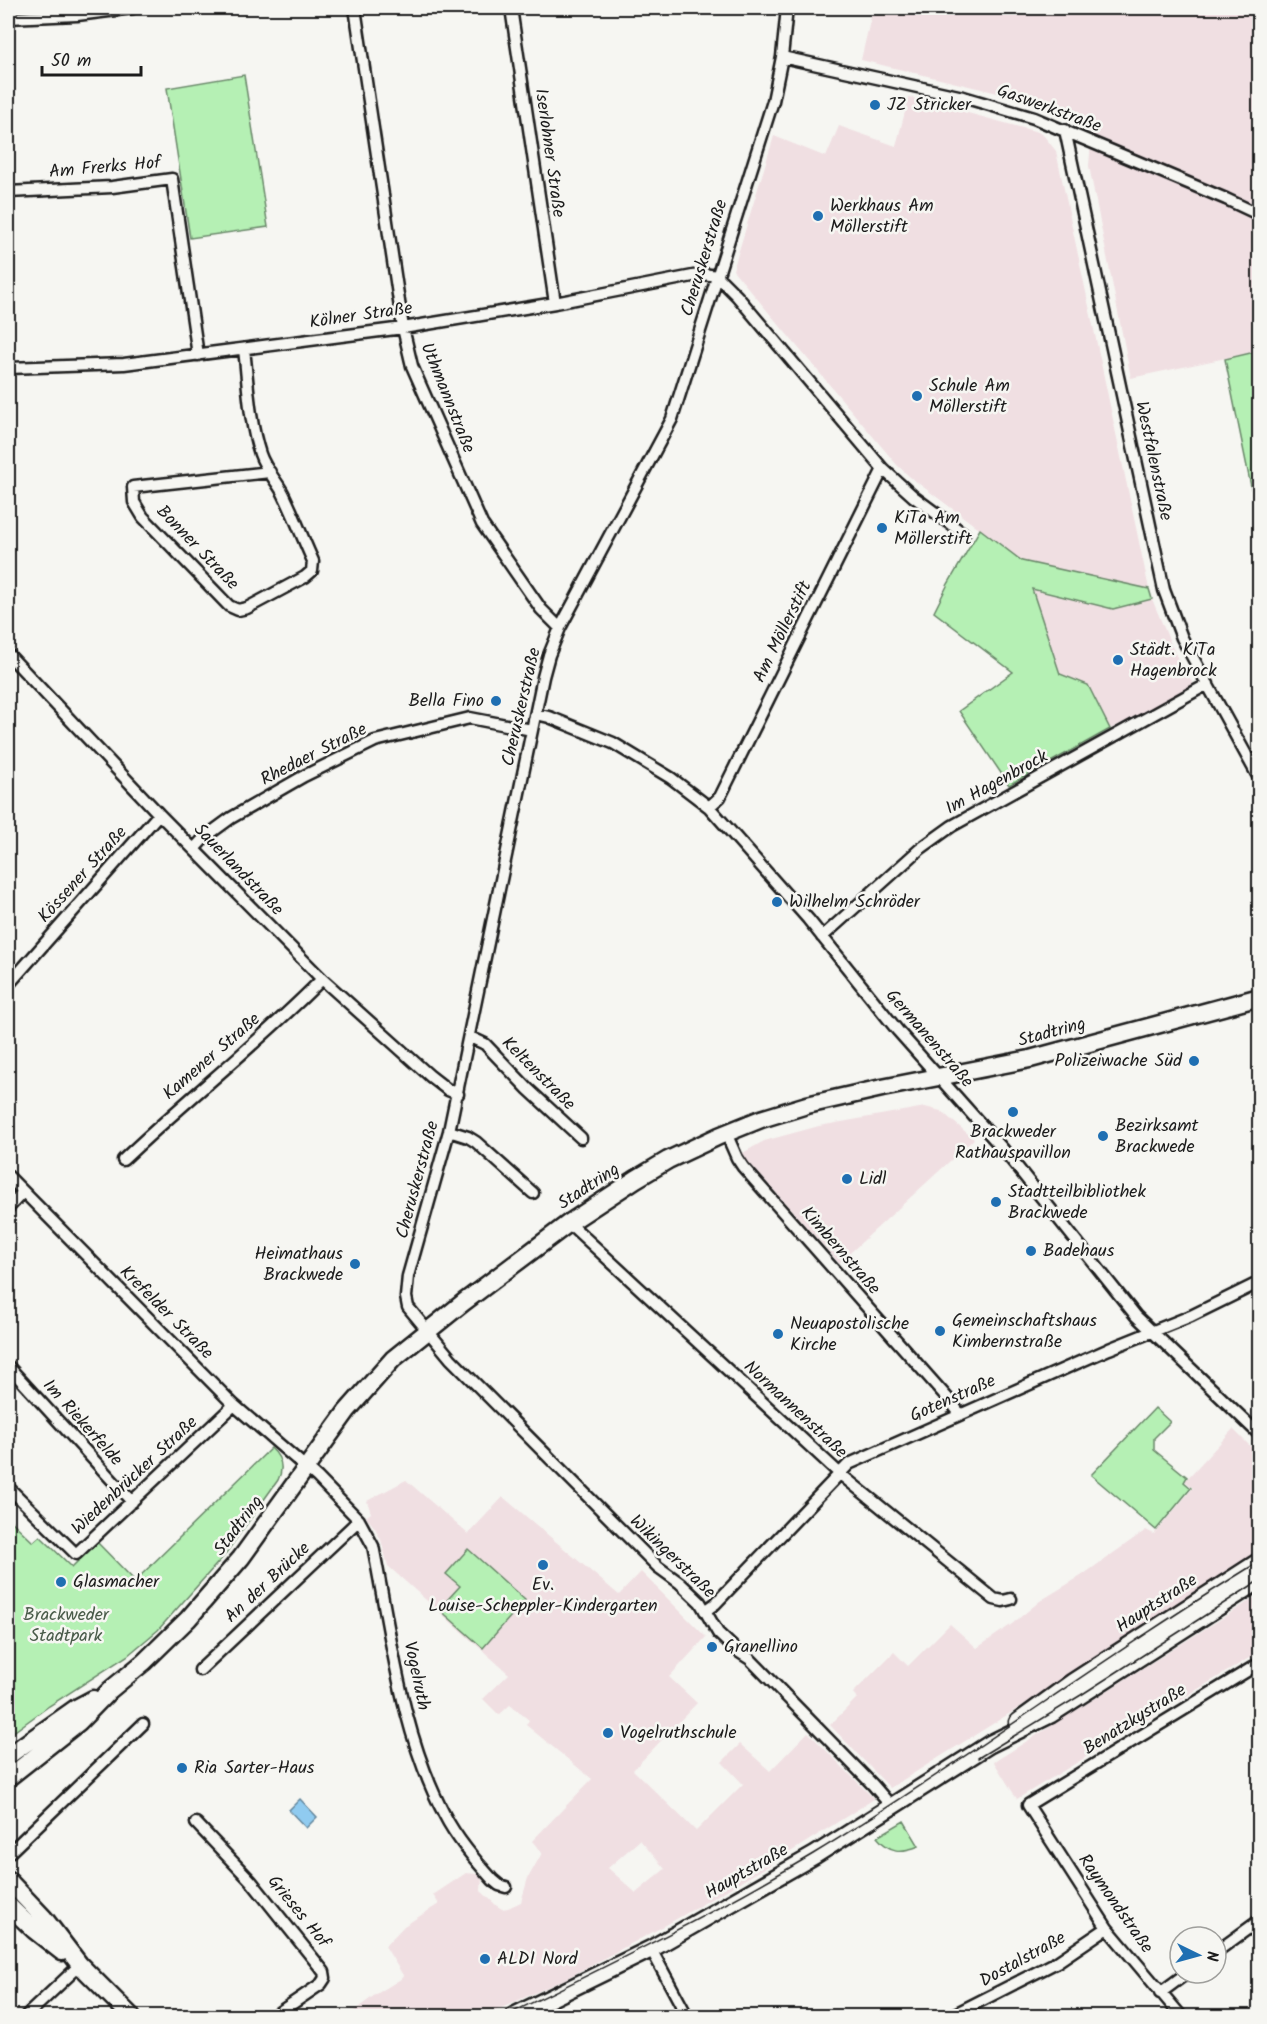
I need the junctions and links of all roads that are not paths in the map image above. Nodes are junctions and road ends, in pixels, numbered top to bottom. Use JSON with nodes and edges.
{"nodes":[{"id":1,"x":133,"y":8,"type":"edge"},
{"id":2,"x":355,"y":8,"type":"edge"},
{"id":3,"x":511,"y":8,"type":"edge"},
{"id":4,"x":788,"y":8,"type":"edge"},
{"id":5,"x":8,"y":18,"type":"edge"},
{"id":6,"x":782,"y":57,"type":"junction"},
{"id":7,"x":1065,"y":130,"type":"junction"},
{"id":8,"x":8,"y":192,"type":"edge"},
{"id":9,"x":1260,"y":215,"type":"edge"},
{"id":10,"x":717,"y":276,"type":"junction"},
{"id":11,"x":555,"y":303,"type":"junction"},
{"id":12,"x":403,"y":328,"type":"junction"},
{"id":13,"x":244,"y":349,"type":"junction"},
{"id":14,"x":198,"y":355,"type":"junction"},
{"id":15,"x":8,"y":368,"type":"edge"},
{"id":16,"x":883,"y":469,"type":"junction"},
{"id":17,"x":270,"y":472,"type":"junction"},
{"id":18,"x":964,"y":534,"type":"dead end"},
{"id":19,"x":560,"y":628,"type":"junction"},
{"id":20,"x":10,"y":662,"type":"edge"},
{"id":21,"x":1208,"y":684,"type":"junction"},
{"id":22,"x":536,"y":714,"type":"junction"},
{"id":23,"x":532,"y":730,"type":"junction"},
{"id":24,"x":1260,"y":780,"type":"edge"},
{"id":25,"x":709,"y":807,"type":"junction"},
{"id":26,"x":159,"y":814,"type":"junction"},
{"id":27,"x":194,"y":849,"type":"junction"},
{"id":28,"x":822,"y":937,"type":"junction"},
{"id":29,"x":322,"y":979,"type":"junction"},
{"id":30,"x":8,"y":985,"type":"edge"},
{"id":31,"x":1260,"y":997,"type":"edge"},
{"id":32,"x":470,"y":1037,"type":"junction"},
{"id":33,"x":940,"y":1078,"type":"junction"},
{"id":34,"x":458,"y":1094,"type":"junction"},
{"id":35,"x":449,"y":1131,"type":"junction"},
{"id":36,"x":726,"y":1133,"type":"junction"},
{"id":37,"x":581,"y":1138,"type":"dead end"},
{"id":38,"x":123,"y":1160,"type":"dead end"},
{"id":39,"x":8,"y":1176,"type":"edge"},
{"id":40,"x":23,"y":1192,"type":"junction"},
{"id":41,"x":533,"y":1192,"type":"dead end"},
{"id":42,"x":8,"y":1208,"type":"edge"},
{"id":43,"x":569,"y":1223,"type":"junction"},
{"id":44,"x":1260,"y":1282,"type":"edge"},
{"id":45,"x":1152,"y":1331,"type":"junction"},
{"id":46,"x":426,"y":1332,"type":"junction"},
{"id":47,"x":8,"y":1366,"type":"edge"},
{"id":48,"x":234,"y":1405,"type":"junction"},
{"id":49,"x":960,"y":1414,"type":"junction"},
{"id":50,"x":1260,"y":1435,"type":"edge"},
{"id":51,"x":307,"y":1467,"type":"junction"},
{"id":52,"x":839,"y":1473,"type":"junction"},
{"id":53,"x":8,"y":1487,"type":"edge"},
{"id":54,"x":132,"y":1502,"type":"junction"},
{"id":55,"x":359,"y":1520,"type":"junction"},
{"id":56,"x":1260,"y":1562,"type":"edge"},
{"id":57,"x":1260,"y":1580,"type":"edge"},
{"id":58,"x":1011,"y":1599,"type":"dead end"},
{"id":59,"x":705,"y":1611,"type":"junction"},
{"id":60,"x":1260,"y":1663,"type":"edge"},
{"id":61,"x":200,"y":1670,"type":"dead end"},
{"id":62,"x":110,"y":1690,"type":"junction"},
{"id":63,"x":143,"y":1724,"type":"dead end"},
{"id":64,"x":990,"y":1744,"type":"junction"},
{"id":65,"x":8,"y":1756,"type":"edge"},
{"id":66,"x":8,"y":1778,"type":"edge"},
{"id":67,"x":1028,"y":1806,"type":"joint"},
{"id":68,"x":892,"y":1807,"type":"junction"},
{"id":69,"x":196,"y":1822,"type":"dead end"},
{"id":70,"x":8,"y":1854,"type":"edge"},
{"id":71,"x":8,"y":1880,"type":"edge"},
{"id":72,"x":506,"y":1887,"type":"dead end"},
{"id":73,"x":8,"y":1905,"type":"edge"},
{"id":74,"x":1260,"y":1920,"type":"edge"},
{"id":75,"x":1107,"y":1928,"type":"junction"},
{"id":76,"x":1228,"y":1943,"type":"edge"},
{"id":77,"x":651,"y":1949,"type":"junction"},
{"id":78,"x":80,"y":1965,"type":"junction"},
{"id":79,"x":1171,"y":1985,"type":"edge"},
{"id":80,"x":1160,"y":1993,"type":"junction"},
{"id":81,"x":26,"y":2016,"type":"edge"},
{"id":82,"x":131,"y":2016,"type":"edge"},
{"id":83,"x":274,"y":2016,"type":"edge"},
{"id":84,"x":514,"y":2016,"type":"edge"},
{"id":85,"x":687,"y":2016,"type":"edge"},
{"id":86,"x":951,"y":2016,"type":"edge"},
{"id":87,"x":1181,"y":2016,"type":"edge"}],
"edges":[{"from":1,"to":5,"type":"street"},
{"from":2,"to":12,"type":"street","name":"Uthmannstraße"},
{"from":3,"to":11,"type":"street","name":"Iserlohner Straße"},
{"from":4,"to":6,"type":"street","name":"Cheruskerstraße"},
{"from":6,"to":7,"type":"street","name":"Gaswerkstraße"},
{"from":6,"to":10,"type":"street","name":"Cheruskerstraße"},
{"from":7,"to":9,"type":"street","name":"Gaswerkstraße"},
{"from":7,"to":21,"type":"street","name":"Westfalenstraße"},
{"from":8,"to":14,"type":"street","name":"Am Frerks Hof"},
{"from":10,"to":11,"type":"street","name":"Kölner Straße"},
{"from":10,"to":16,"type":"street"},
{"from":10,"to":19,"type":"street","name":"Cheruskerstraße"},
{"from":11,"to":12,"type":"street","name":"Kölner Straße"},
{"from":12,"to":13,"type":"street","name":"Kölner Straße"},
{"from":12,"to":19,"type":"street","name":"Uthmannstraße"},
{"from":13,"to":14,"type":"street","name":"Kölner Straße"},
{"from":13,"to":17,"type":"street","name":"Bonner Straße"},
{"from":14,"to":15,"type":"street","name":"Kölner Straße"},
{"from":16,"to":18,"type":"street"},
{"from":16,"to":25,"type":"street","name":"Am Möllerstift"},
{"from":17,"to":17,"type":"street","name":"Bonner Straße"},
{"from":19,"to":22,"type":"street","name":"Cheruskerstraße"},
{"from":20,"to":26,"type":"street","name":"Sauerlandstraße"},
{"from":21,"to":24,"type":"street","name":"Westfalenstraße"},
{"from":21,"to":28,"type":"street","name":"Im Hagenbrock"},
{"from":22,"to":23,"type":"street","name":"Cheruskerstraße"},
{"from":22,"to":25,"type":"street","name":"Germanenstraße"},
{"from":23,"to":27,"type":"street","name":"Rhedaer Straße"},
{"from":23,"to":32,"type":"street","name":"Cheruskerstraße"},
{"from":25,"to":28,"type":"street","name":"Germanenstraße"},
{"from":26,"to":27,"type":"street","name":"Sauerlandstraße"},
{"from":26,"to":30,"type":"street","name":"Kössener Straße"},
{"from":27,"to":29,"type":"street","name":"Sauerlandstraße"},
{"from":28,"to":33,"type":"street","name":"Germanenstraße"},
{"from":29,"to":34,"type":"street","name":"Sauerlandstraße"},
{"from":29,"to":38,"type":"street","name":"Kamener Straße"},
{"from":31,"to":33,"type":"street","name":"Stadtring"},
{"from":32,"to":34,"type":"street","name":"Cheruskerstraße"},
{"from":32,"to":37,"type":"street","name":"Keltenstraße"},
{"from":33,"to":36,"type":"street","name":"Stadtring"},
{"from":33,"to":45,"type":"street","name":"Germanenstraße"},
{"from":34,"to":35,"type":"street","name":"Cheruskerstraße"},
{"from":35,"to":41,"type":"street"},
{"from":35,"to":46,"type":"street","name":"Cheruskerstraße"},
{"from":36,"to":43,"type":"street","name":"Stadtring"},
{"from":36,"to":49,"type":"street","name":"Kimbernstraße"},
{"from":39,"to":40,"type":"street","name":"Krefelder Straße"},
{"from":40,"to":42,"type":"street"},
{"from":40,"to":48,"type":"street","name":"Krefelder Straße"},
{"from":43,"to":46,"type":"street","name":"Stadtring"},
{"from":43,"to":52,"type":"street","name":"Normannenstraße"},
{"from":44,"to":45,"type":"street","name":"Gotenstraße"},
{"from":45,"to":49,"type":"street","name":"Gotenstraße"},
{"from":45,"to":50,"type":"street","name":"Germanenstraße"},
{"from":46,"to":51,"type":"street","name":"Stadtring"},
{"from":46,"to":59,"type":"street","name":"Wikingerstraße"},
{"from":47,"to":54,"type":"street","name":"Im Riekerfelde"},
{"from":48,"to":51,"type":"street","name":"Krefelder Straße"},
{"from":48,"to":54,"type":"street","name":"Wiedenbrücker Straße"},
{"from":49,"to":52,"type":"street","name":"Gotenstraße"},
{"from":51,"to":55,"type":"street","name":"Vogelruth"},
{"from":51,"to":62,"type":"street","name":"Stadtring"},
{"from":52,"to":58,"type":"street","name":"Normannenstraße"},
{"from":52,"to":59,"type":"street","name":"Gotenstraße"},
{"from":53,"to":54,"type":"street","name":"Wiedenbrücker Straße"},
{"from":55,"to":61,"type":"street","name":"An der Brücke"},
{"from":55,"to":72,"type":"street","name":"Vogelruth"},
{"from":56,"to":64,"type":"street","name":"Hauptstraße"},
{"from":57,"to":64,"type":"street","name":"Hauptstraße"},
{"from":59,"to":68,"type":"street","name":"Wikingerstraße"},
{"from":60,"to":67,"type":"street","name":"Benatzkystraße"},
{"from":62,"to":65,"type":"street","name":"Stadtring"},
{"from":62,"to":66,"type":"street","name":"Stadtring"},
{"from":63,"to":70,"type":"street"},
{"from":64,"to":68,"type":"street","name":"Hauptstraße"},
{"from":67,"to":75,"type":"street","name":"Raymondstraße"},
{"from":68,"to":77,"type":"street","name":"Hauptstraße"},
{"from":69,"to":83,"type":"street","name":"Grieses Hof"},
{"from":71,"to":78,"type":"street"},
{"from":73,"to":78,"type":"street"},
{"from":74,"to":76,"type":"street"},
{"from":75,"to":80,"type":"street","name":"Raymondstraße"},
{"from":75,"to":86,"type":"street","name":"Dostalstraße"},
{"from":77,"to":84,"type":"street","name":"Hauptstraße"},
{"from":77,"to":85,"type":"street"},
{"from":78,"to":81,"type":"street"},
{"from":78,"to":82,"type":"street"},
{"from":79,"to":80,"type":"street"},
{"from":80,"to":87,"type":"street","name":"Raymondstraße"}]}
